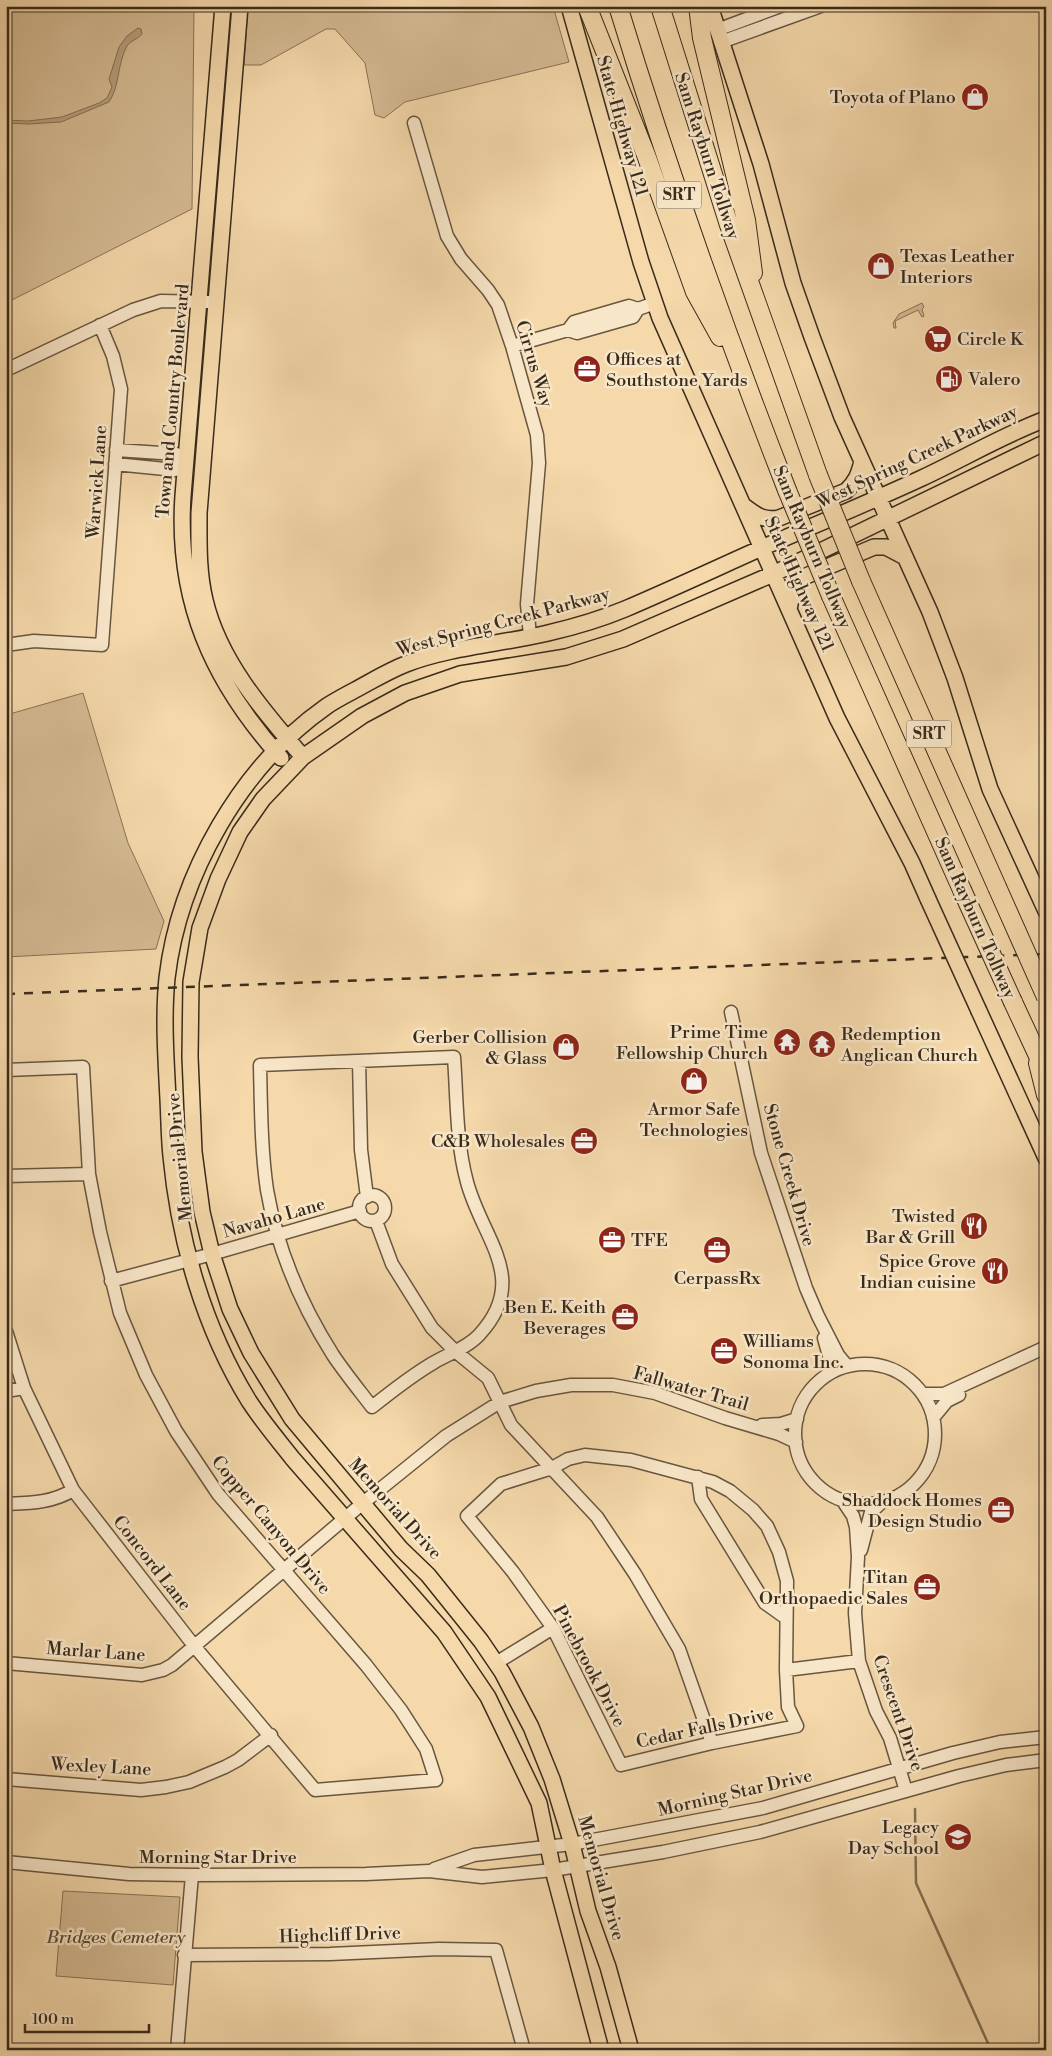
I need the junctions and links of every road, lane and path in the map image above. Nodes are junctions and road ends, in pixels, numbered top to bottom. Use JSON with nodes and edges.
{"nodes":[{"id":1,"x":223,"y":6,"type":"edge"},
{"id":2,"x":240,"y":6,"type":"edge"},
{"id":3,"x":570,"y":6,"type":"edge"},
{"id":4,"x":587,"y":6,"type":"edge"},
{"id":5,"x":618,"y":6,"type":"edge"},
{"id":6,"x":660,"y":6,"type":"edge"},
{"id":7,"x":698,"y":6,"type":"edge"},
{"id":8,"x":710,"y":6,"type":"edge"},
{"id":9,"x":782,"y":6,"type":"edge"},
{"id":10,"x":821,"y":6,"type":"edge"},
{"id":11,"x":757,"y":22,"type":"junction"},
{"id":12,"x":719,"y":36,"type":"junction"},
{"id":13,"x":414,"y":123,"type":"dead end"},
{"id":14,"x":200,"y":302,"type":"junction"},
{"id":15,"x":216,"y":303,"type":"junction"},
{"id":16,"x":655,"y":303,"type":"junction"},
{"id":17,"x":759,"y":315,"type":"junction"},
{"id":18,"x":100,"y":325,"type":"junction"},
{"id":19,"x":512,"y":346,"type":"junction"},
{"id":20,"x":6,"y":370,"type":"edge"},
{"id":21,"x":745,"y":383,"type":"junction"},
{"id":22,"x":1046,"y":419,"type":"edge"},
{"id":23,"x":1046,"y":442,"type":"edge"},
{"id":24,"x":116,"y":450,"type":"junction"},
{"id":25,"x":862,"y":461,"type":"junction"},
{"id":26,"x":183,"y":462,"type":"junction"},
{"id":27,"x":115,"y":464,"type":"junction"},
{"id":28,"x":184,"y":483,"type":"junction"},
{"id":29,"x":202,"y":484,"type":"junction"},
{"id":30,"x":879,"y":498,"type":"junction"},
{"id":31,"x":744,"y":506,"type":"junction"},
{"id":32,"x":889,"y":519,"type":"junction"},
{"id":33,"x":762,"y":548,"type":"junction"},
{"id":34,"x":906,"y":557,"type":"junction"},
{"id":35,"x":773,"y":574,"type":"junction"},
{"id":36,"x":200,"y":609,"type":"junction"},
{"id":37,"x":789,"y":609,"type":"junction"},
{"id":38,"x":530,"y":636,"type":"junction"},
{"id":39,"x":6,"y":645,"type":"edge"},
{"id":40,"x":536,"y":662,"type":"junction"},
{"id":41,"x":287,"y":739,"type":"junction"},
{"id":42,"x":275,"y":752,"type":"junction"},
{"id":43,"x":303,"y":757,"type":"junction"},
{"id":44,"x":290,"y":769,"type":"junction"},
{"id":45,"x":1046,"y":911,"type":"edge"},
{"id":46,"x":167,"y":982,"type":"joint"},
{"id":47,"x":1046,"y":997,"type":"edge"},
{"id":48,"x":730,"y":1012,"type":"dead end"},
{"id":49,"x":1033,"y":1045,"type":"junction"},
{"id":50,"x":359,"y":1061,"type":"junction"},
{"id":51,"x":6,"y":1070,"type":"edge"},
{"id":52,"x":1046,"y":1073,"type":"edge"},
{"id":53,"x":1046,"y":1095,"type":"edge"},
{"id":54,"x":1046,"y":1158,"type":"edge"},
{"id":55,"x":88,"y":1174,"type":"junction"},
{"id":56,"x":6,"y":1176,"type":"edge"},
{"id":57,"x":367,"y":1196,"type":"junction"},
{"id":58,"x":360,"y":1211,"type":"junction"},
{"id":59,"x":376,"y":1221,"type":"junction"},
{"id":60,"x":278,"y":1234,"type":"junction"},
{"id":61,"x":212,"y":1254,"type":"junction"},
{"id":62,"x":190,"y":1260,"type":"junction"},
{"id":63,"x":111,"y":1281,"type":"junction"},
{"id":64,"x":818,"y":1316,"type":"junction"},
{"id":65,"x":6,"y":1331,"type":"edge"},
{"id":66,"x":1046,"y":1347,"type":"edge"},
{"id":67,"x":455,"y":1351,"type":"junction"},
{"id":68,"x":1046,"y":1357,"type":"edge"},
{"id":69,"x":847,"y":1366,"type":"junction"},
{"id":70,"x":833,"y":1371,"type":"junction"},
{"id":71,"x":24,"y":1388,"type":"junction"},
{"id":72,"x":6,"y":1391,"type":"edge"},
{"id":73,"x":923,"y":1394,"type":"junction"},
{"id":74,"x":500,"y":1402,"type":"junction"},
{"id":75,"x":934,"y":1418,"type":"junction"},
{"id":76,"x":797,"y":1419,"type":"junction"},
{"id":77,"x":754,"y":1425,"type":"junction"},
{"id":78,"x":796,"y":1442,"type":"junction"},
{"id":79,"x":552,"y":1468,"type":"junction"},
{"id":80,"x":698,"y":1477,"type":"junction"},
{"id":81,"x":72,"y":1490,"type":"junction"},
{"id":82,"x":842,"y":1501,"type":"junction"},
{"id":83,"x":882,"y":1502,"type":"junction"},
{"id":84,"x":363,"y":1503,"type":"junction"},
{"id":85,"x":6,"y":1504,"type":"edge"},
{"id":86,"x":344,"y":1518,"type":"junction"},
{"id":87,"x":858,"y":1557,"type":"junction"},
{"id":88,"x":283,"y":1569,"type":"junction"},
{"id":89,"x":786,"y":1618,"type":"junction"},
{"id":90,"x":553,"y":1628,"type":"junction"},
{"id":91,"x":195,"y":1647,"type":"junction"},
{"id":92,"x":860,"y":1662,"type":"junction"},
{"id":93,"x":6,"y":1663,"type":"edge"},
{"id":94,"x":496,"y":1663,"type":"junction"},
{"id":95,"x":786,"y":1670,"type":"junction"},
{"id":96,"x":271,"y":1736,"type":"junction"},
{"id":97,"x":1046,"y":1736,"type":"edge"},
{"id":98,"x":712,"y":1743,"type":"junction"},
{"id":99,"x":1046,"y":1760,"type":"edge"},
{"id":100,"x":621,"y":1765,"type":"joint"},
{"id":101,"x":900,"y":1769,"type":"junction"},
{"id":102,"x":6,"y":1779,"type":"edge"},
{"id":103,"x":315,"y":1790,"type":"joint"},
{"id":104,"x":906,"y":1791,"type":"junction"},
{"id":105,"x":572,"y":1844,"type":"junction"},
{"id":106,"x":548,"y":1848,"type":"junction"},
{"id":107,"x":6,"y":1862,"type":"edge"},
{"id":108,"x":578,"y":1867,"type":"junction"},
{"id":109,"x":553,"y":1870,"type":"junction"},
{"id":110,"x":429,"y":1871,"type":"junction"},
{"id":111,"x":192,"y":1875,"type":"junction"},
{"id":112,"x":184,"y":1954,"type":"junction"},
{"id":113,"x":177,"y":2050,"type":"edge"},
{"id":114,"x":524,"y":2050,"type":"edge"},
{"id":115,"x":601,"y":2050,"type":"edge"},
{"id":116,"x":631,"y":2050,"type":"edge"}],
"edges":[{"from":1,"to":14,"type":"main road","name":"Town and Country Boulevard"},
{"from":2,"to":15,"type":"main road","name":"Town and Country Boulevard"},
{"from":3,"to":16,"type":"main road","name":"State Highway 121"},
{"from":4,"to":21,"type":"highway"},
{"from":5,"to":21,"type":"highway","name":"Sam Rayburn Tollway","number":"SRT"},
{"from":6,"to":17,"type":"highway","name":"Sam Rayburn Tollway","number":"SRT"},
{"from":7,"to":17,"type":"highway"},
{"from":8,"to":12,"type":"main road"},
{"from":9,"to":11,"type":"street"},
{"from":10,"to":11,"type":"street"},
{"from":11,"to":12,"type":"street"},
{"from":12,"to":25,"type":"main road"},
{"from":13,"to":19,"type":"street","name":"Cirrus Way"},
{"from":14,"to":15,"type":"street"},
{"from":14,"to":18,"type":"street"},
{"from":14,"to":26,"type":"main road","name":"Town and Country Boulevard"},
{"from":15,"to":29,"type":"main road","name":"Town and Country Boulevard"},
{"from":16,"to":19,"type":"street"},
{"from":16,"to":31,"type":"main road","name":"State Highway 121"},
{"from":17,"to":47,"type":"highway","name":"Sam Rayburn Tollway","number":"SRT","bridge":true},
{"from":18,"to":20,"type":"street"},
{"from":18,"to":24,"type":"street","name":"Warwick Lane"},
{"from":19,"to":38,"type":"street","name":"Cirrus Way"},
{"from":21,"to":49,"type":"highway","name":"Sam Rayburn Tollway","number":"SRT","bridge":true},
{"from":22,"to":30,"type":"main road","name":"West Spring Creek Parkway"},
{"from":23,"to":32,"type":"main road"},
{"from":24,"to":26,"type":"street"},
{"from":24,"to":27,"type":"street","name":"Warwick Lane"},
{"from":25,"to":30,"type":"main road"},
{"from":25,"to":31,"type":"main road"},
{"from":26,"to":27,"type":"street"},
{"from":26,"to":28,"type":"main road","name":"Town and Country Boulevard"},
{"from":27,"to":39,"type":"street","name":"Warwick Lane"},
{"from":28,"to":29,"type":"main road"},
{"from":28,"to":36,"type":"main road","name":"Town and Country Boulevard"},
{"from":29,"to":36,"type":"main road","name":"Town and Country Boulevard"},
{"from":30,"to":32,"type":"main road"},
{"from":30,"to":33,"type":"main road","name":"West Spring Creek Parkway"},
{"from":31,"to":33,"type":"main road","name":"State Highway 121"},
{"from":32,"to":34,"type":"main road"},
{"from":32,"to":35,"type":"main road"},
{"from":33,"to":35,"type":"main road","name":"State Highway 121"},
{"from":33,"to":38,"type":"main road","name":"West Spring Creek Parkway"},
{"from":34,"to":37,"type":"main road"},
{"from":34,"to":45,"type":"main road"},
{"from":35,"to":37,"type":"main road","name":"State Highway 121"},
{"from":35,"to":40,"type":"main road"},
{"from":36,"to":41,"type":"main road","name":"Town and Country Boulevard"},
{"from":36,"to":42,"type":"main road","name":"Town and Country Boulevard"},
{"from":37,"to":54,"type":"main road","name":"State Highway 121","bridge":true},
{"from":38,"to":40,"type":"main road"},
{"from":38,"to":41,"type":"main road","name":"West Spring Creek Parkway"},
{"from":40,"to":43,"type":"main road"},
{"from":41,"to":42,"type":"main road","name":"West Spring Creek Parkway"},
{"from":41,"to":43,"type":"main road","name":"Town and Country Boulevard"},
{"from":42,"to":44,"type":"main road","name":"Town and Country Boulevard"},
{"from":42,"to":46,"type":"main road","name":"West Spring Creek Parkway"},
{"from":43,"to":44,"type":"main road"},
{"from":44,"to":61,"type":"main road","name":"Memorial Drive"},
{"from":46,"to":62,"type":"main road","name":"Memorial Drive"},
{"from":48,"to":64,"type":"street","name":"Stone Creek Drive"},
{"from":49,"to":52,"type":"highway","name":"Sam Rayburn Tollway","number":"SRT"},
{"from":49,"to":53,"type":"highway"},
{"from":50,"to":57,"type":"street"},
{"from":50,"to":60,"type":"street"},
{"from":50,"to":67,"type":"street"},
{"from":51,"to":55,"type":"street","name":"Copper Canyon Drive"},
{"from":55,"to":56,"type":"street"},
{"from":55,"to":63,"type":"street","name":"Copper Canyon Drive"},
{"from":57,"to":58,"type":"street"},
{"from":57,"to":59,"type":"street"},
{"from":58,"to":59,"type":"street"},
{"from":58,"to":60,"type":"street","name":"Navaho Lane"},
{"from":59,"to":67,"type":"street"},
{"from":60,"to":61,"type":"street","name":"Navaho Lane"},
{"from":60,"to":67,"type":"street"},
{"from":61,"to":62,"type":"street","name":"Navaho Lane"},
{"from":61,"to":84,"type":"main road","name":"Memorial Drive"},
{"from":62,"to":63,"type":"street","name":"Navaho Lane"},
{"from":62,"to":86,"type":"main road","name":"Memorial Drive"},
{"from":63,"to":88,"type":"street","name":"Copper Canyon Drive"},
{"from":64,"to":69,"type":"street","name":"Stone Creek Drive"},
{"from":64,"to":70,"type":"street","name":"Stone Creek Drive"},
{"from":65,"to":71,"type":"street","name":"Concord Lane"},
{"from":66,"to":73,"type":"street"},
{"from":67,"to":74,"type":"street"},
{"from":68,"to":75,"type":"street"},
{"from":69,"to":70,"type":"street"},
{"from":69,"to":73,"type":"street"},
{"from":70,"to":76,"type":"street"},
{"from":71,"to":72,"type":"street"},
{"from":71,"to":81,"type":"street","name":"Concord Lane"},
{"from":73,"to":75,"type":"street"},
{"from":74,"to":77,"type":"street","name":"Fallwater Trail"},
{"from":74,"to":79,"type":"street"},
{"from":74,"to":84,"type":"street","name":"Fallwater Trail"},
{"from":75,"to":83,"type":"street"},
{"from":76,"to":77,"type":"street","name":"Fallwater Trail"},
{"from":76,"to":78,"type":"street"},
{"from":77,"to":78,"type":"street","name":"Fallwater Trail"},
{"from":78,"to":82,"type":"street"},
{"from":79,"to":80,"type":"street"},
{"from":79,"to":90,"type":"street","name":"Pinebrook Drive"},
{"from":79,"to":98,"type":"street"},
{"from":80,"to":89,"type":"street"},
{"from":80,"to":89,"type":"street"},
{"from":81,"to":85,"type":"street"},
{"from":81,"to":91,"type":"street","name":"Concord Lane"},
{"from":82,"to":83,"type":"street"},
{"from":82,"to":87,"type":"street","name":"Crescent Drive"},
{"from":83,"to":87,"type":"street","name":"Crescent Drive"},
{"from":84,"to":86,"type":"street","name":"Marlar Lane"},
{"from":84,"to":94,"type":"main road","name":"Memorial Drive"},
{"from":86,"to":88,"type":"street","name":"Marlar Lane"},
{"from":86,"to":106,"type":"main road","name":"Memorial Drive"},
{"from":87,"to":92,"type":"street","name":"Crescent Drive"},
{"from":88,"to":91,"type":"street","name":"Marlar Lane"},
{"from":88,"to":103,"type":"street","name":"Copper Canyon Drive"},
{"from":89,"to":95,"type":"street"},
{"from":90,"to":94,"type":"street"},
{"from":90,"to":100,"type":"street","name":"Pinebrook Drive"},
{"from":91,"to":93,"type":"street","name":"Marlar Lane"},
{"from":91,"to":96,"type":"street","name":"Concord Lane"},
{"from":92,"to":95,"type":"street"},
{"from":92,"to":101,"type":"street","name":"Crescent Drive"},
{"from":94,"to":105,"type":"main road","name":"Memorial Drive"},
{"from":95,"to":98,"type":"street","name":"Cedar Falls Drive"},
{"from":96,"to":102,"type":"street","name":"Wexley Lane"},
{"from":96,"to":103,"type":"street","name":"Concord Lane"},
{"from":97,"to":101,"type":"street","name":"Morning Star Drive"},
{"from":98,"to":100,"type":"street","name":"Cedar Falls Drive"},
{"from":99,"to":104,"type":"street","name":"Morning Star Drive"},
{"from":101,"to":104,"type":"street","name":"Crescent Drive"},
{"from":101,"to":105,"type":"street","name":"Morning Star Drive"},
{"from":104,"to":108,"type":"street","name":"Morning Star Drive"},
{"from":105,"to":106,"type":"street","name":"Morning Star Drive"},
{"from":105,"to":108,"type":"main road","name":"Memorial Drive"},
{"from":106,"to":109,"type":"main road","name":"Memorial Drive"},
{"from":106,"to":110,"type":"street","name":"Morning Star Drive"},
{"from":107,"to":111,"type":"street","name":"Morning Star Drive"},
{"from":108,"to":109,"type":"street","name":"Morning Star Drive"},
{"from":108,"to":116,"type":"main road","name":"Memorial Drive"},
{"from":109,"to":110,"type":"street","name":"Morning Star Drive"},
{"from":109,"to":115,"type":"main road","name":"Memorial Drive"},
{"from":110,"to":111,"type":"street","name":"Morning Star Drive"},
{"from":111,"to":112,"type":"street"},
{"from":112,"to":113,"type":"street"},
{"from":112,"to":114,"type":"street","name":"Highcliff Drive"}]}
